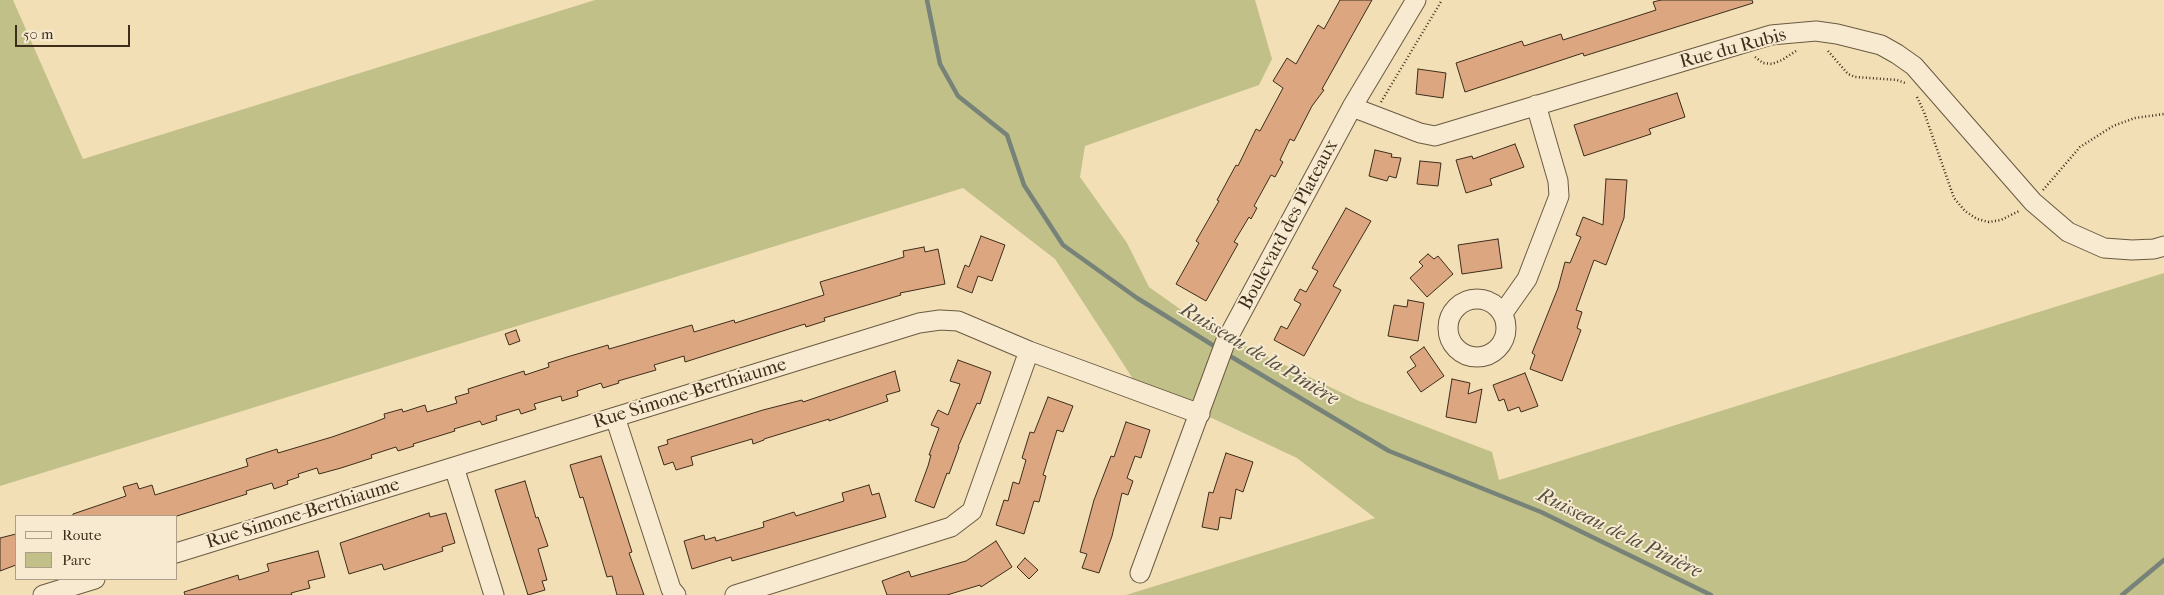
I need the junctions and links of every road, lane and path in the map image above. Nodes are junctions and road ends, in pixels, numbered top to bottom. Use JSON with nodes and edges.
{"nodes":[{"id":1,"x":1416,"y":0,"type":"edge"},
{"id":2,"x":1442,"y":0,"type":"edge"},
{"id":3,"x":1536,"y":105,"type":"junction"},
{"id":4,"x":1352,"y":108,"type":"junction"},
{"id":5,"x":1373,"y":115,"type":"junction"},
{"id":6,"x":2164,"y":246,"type":"edge"},
{"id":7,"x":1503,"y":313,"type":"dead end"},
{"id":8,"x":1029,"y":351,"type":"junction"},
{"id":9,"x":1200,"y":414,"type":"junction"},
{"id":10,"x":615,"y":417,"type":"junction"},
{"id":11,"x":454,"y":467,"type":"junction"},
{"id":12,"x":178,"y":552,"type":"edge"},
{"id":13,"x":1140,"y":573,"type":"dead end"},
{"id":14,"x":92,"y":580,"type":"edge"},
{"id":15,"x":43,"y":595,"type":"edge"},
{"id":16,"x":494,"y":595,"type":"edge"},
{"id":17,"x":676,"y":595,"type":"edge"},
{"id":18,"x":735,"y":595,"type":"edge"}],
"edges":[{"from":1,"to":4,"type":"street","name":"Boulevard des Plateaux"},
{"from":2,"to":5,"type":"path"},
{"from":3,"to":5,"type":"street","name":"Rue du Rubis"},
{"from":3,"to":6,"type":"street","name":"Rue du Rubis"},
{"from":3,"to":7,"type":"street"},
{"from":4,"to":5,"type":"street","name":"Rue du Rubis"},
{"from":4,"to":9,"type":"street","name":"Boulevard des Plateaux"},
{"from":8,"to":9,"type":"street","name":"Rue Simone-Berthiaume"},
{"from":8,"to":10,"type":"street","name":"Rue Simone-Berthiaume"},
{"from":8,"to":18,"type":"street"},
{"from":9,"to":13,"type":"street","name":"Boulevard des Plateaux"},
{"from":10,"to":11,"type":"street","name":"Rue Simone-Berthiaume"},
{"from":10,"to":17,"type":"street"},
{"from":11,"to":12,"type":"street","name":"Rue Simone-Berthiaume"},
{"from":11,"to":16,"type":"street"},
{"from":14,"to":15,"type":"street"}]}
